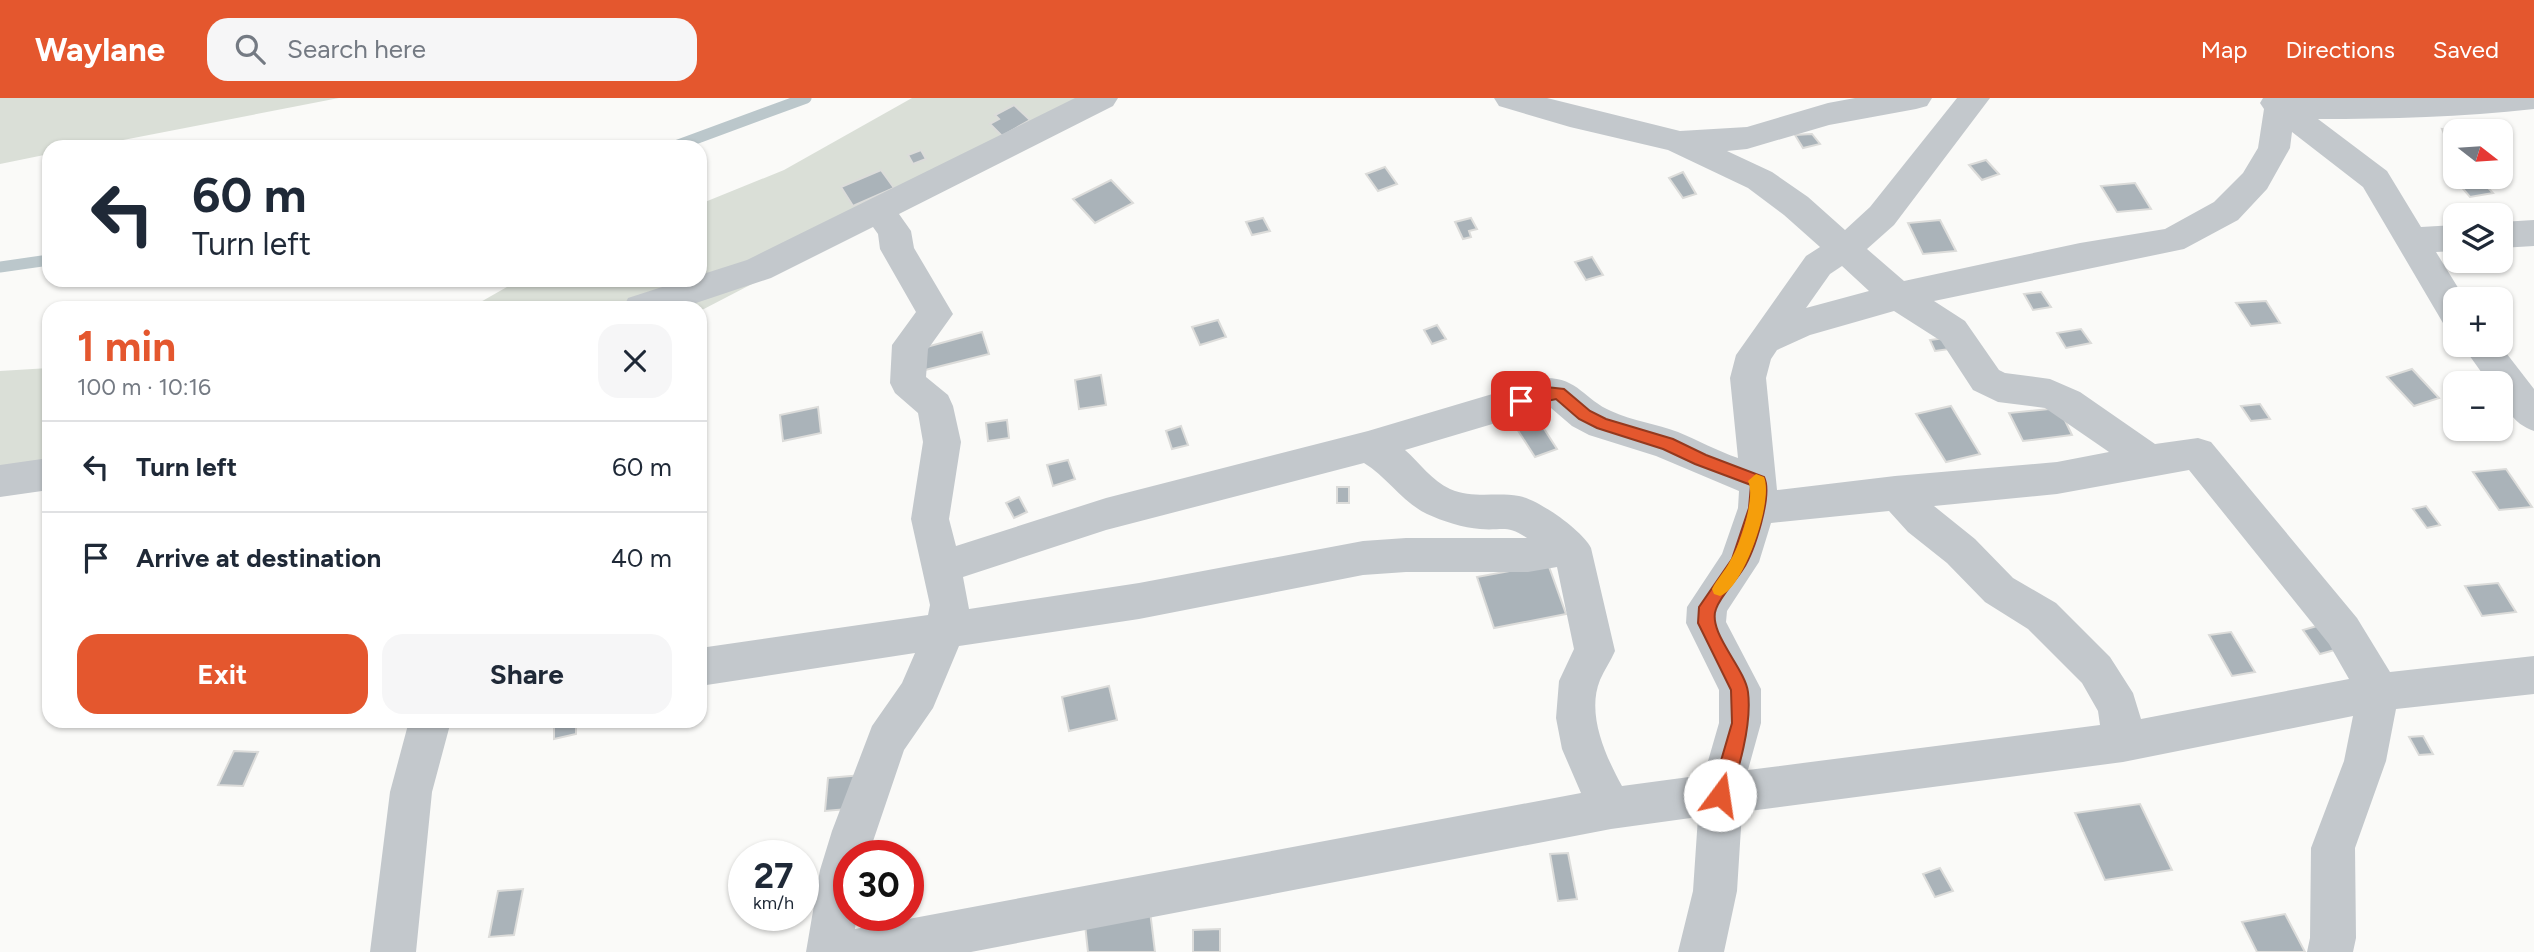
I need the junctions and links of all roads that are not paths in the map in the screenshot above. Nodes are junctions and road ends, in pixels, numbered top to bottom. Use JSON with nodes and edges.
{"nodes":[{"id":1,"x":1102,"y":98,"type":"edge"},
{"id":2,"x":1510,"y":98,"type":"edge"},
{"id":3,"x":1615,"y":98,"type":"edge"},
{"id":4,"x":1916,"y":98,"type":"edge"},
{"id":5,"x":1975,"y":98,"type":"edge"},
{"id":6,"x":2534,"y":98,"type":"edge"},
{"id":7,"x":2274,"y":102,"type":"edge"},
{"id":8,"x":1645,"y":132,"type":"junction"},
{"id":9,"x":1679,"y":142,"type":"junction"},
{"id":10,"x":879,"y":211,"type":"junction"},
{"id":11,"x":2534,"y":233,"type":"edge"},
{"id":12,"x":2513,"y":234,"type":"edge"},
{"id":13,"x":2443,"y":238,"type":"edge"},
{"id":14,"x":2412,"y":240,"type":"junction"},
{"id":15,"x":1843,"y":248,"type":"junction"},
{"id":16,"x":707,"y":286,"type":"edge"},
{"id":17,"x":704,"y":287,"type":"edge"},
{"id":18,"x":2443,"y":293,"type":"edge"},
{"id":19,"x":1898,"y":296,"type":"junction"},
{"id":20,"x":661,"y":301,"type":"edge"},
{"id":21,"x":1767,"y":340,"type":"junction"},
{"id":22,"x":2489,"y":357,"type":"edge"},
{"id":23,"x":2534,"y":416,"type":"edge"},
{"id":24,"x":1368,"y":446,"type":"junction"},
{"id":25,"x":2149,"y":460,"type":"junction"},
{"id":26,"x":42,"y":475,"type":"edge"},
{"id":27,"x":0,"y":481,"type":"edge"},
{"id":28,"x":1895,"y":492,"type":"junction"},
{"id":29,"x":1758,"y":495,"type":"junction"},
{"id":30,"x":1572,"y":548,"type":"junction"},
{"id":31,"x":943,"y":567,"type":"junction"},
{"id":32,"x":945,"y":630,"type":"junction"},
{"id":33,"x":707,"y":666,"type":"edge"},
{"id":34,"x":2534,"y":675,"type":"edge"},
{"id":35,"x":2379,"y":692,"type":"junction"},
{"id":36,"x":428,"y":728,"type":"edge"},
{"id":37,"x":2123,"y":741,"type":"junction"},
{"id":38,"x":1720,"y":795,"type":"junction"},
{"id":39,"x":1611,"y":808,"type":"junction"},
{"id":40,"x":393,"y":952,"type":"edge"},
{"id":41,"x":829,"y":952,"type":"edge"},
{"id":42,"x":853,"y":952,"type":"edge"},
{"id":43,"x":1701,"y":952,"type":"edge"},
{"id":44,"x":2330,"y":952,"type":"edge"}],
"edges":[{"from":1,"to":10,"type":"street"},
{"from":2,"to":8,"type":"street"},
{"from":3,"to":8,"type":"street"},
{"from":4,"to":9,"type":"street"},
{"from":5,"to":15,"type":"street"},
{"from":6,"to":7,"type":"street"},
{"from":7,"to":14,"type":"street"},
{"from":7,"to":19,"type":"street"},
{"from":8,"to":9,"type":"street"},
{"from":9,"to":15,"type":"street"},
{"from":10,"to":16,"type":"street"},
{"from":10,"to":31,"type":"street"},
{"from":11,"to":12,"type":"street"},
{"from":13,"to":14,"type":"street"},
{"from":14,"to":18,"type":"street"},
{"from":15,"to":19,"type":"street"},
{"from":15,"to":21,"type":"street"},
{"from":17,"to":20,"type":"street"},
{"from":19,"to":21,"type":"street"},
{"from":19,"to":25,"type":"street"},
{"from":21,"to":29,"type":"street"},
{"from":22,"to":23,"type":"street"},
{"from":24,"to":29,"type":"street"},
{"from":24,"to":30,"type":"street"},
{"from":24,"to":31,"type":"street"},
{"from":25,"to":28,"type":"street"},
{"from":25,"to":35,"type":"street"},
{"from":26,"to":27,"type":"street"},
{"from":28,"to":29,"type":"street"},
{"from":28,"to":37,"type":"street"},
{"from":29,"to":38,"type":"street"},
{"from":30,"to":32,"type":"street"},
{"from":30,"to":39,"type":"street"},
{"from":31,"to":32,"type":"street"},
{"from":32,"to":33,"type":"street"},
{"from":32,"to":41,"type":"street"},
{"from":34,"to":35,"type":"street"},
{"from":35,"to":37,"type":"street"},
{"from":35,"to":44,"type":"street"},
{"from":36,"to":40,"type":"street"},
{"from":37,"to":38,"type":"street"},
{"from":38,"to":39,"type":"street"},
{"from":38,"to":43,"type":"street"},
{"from":39,"to":42,"type":"street"}]}
